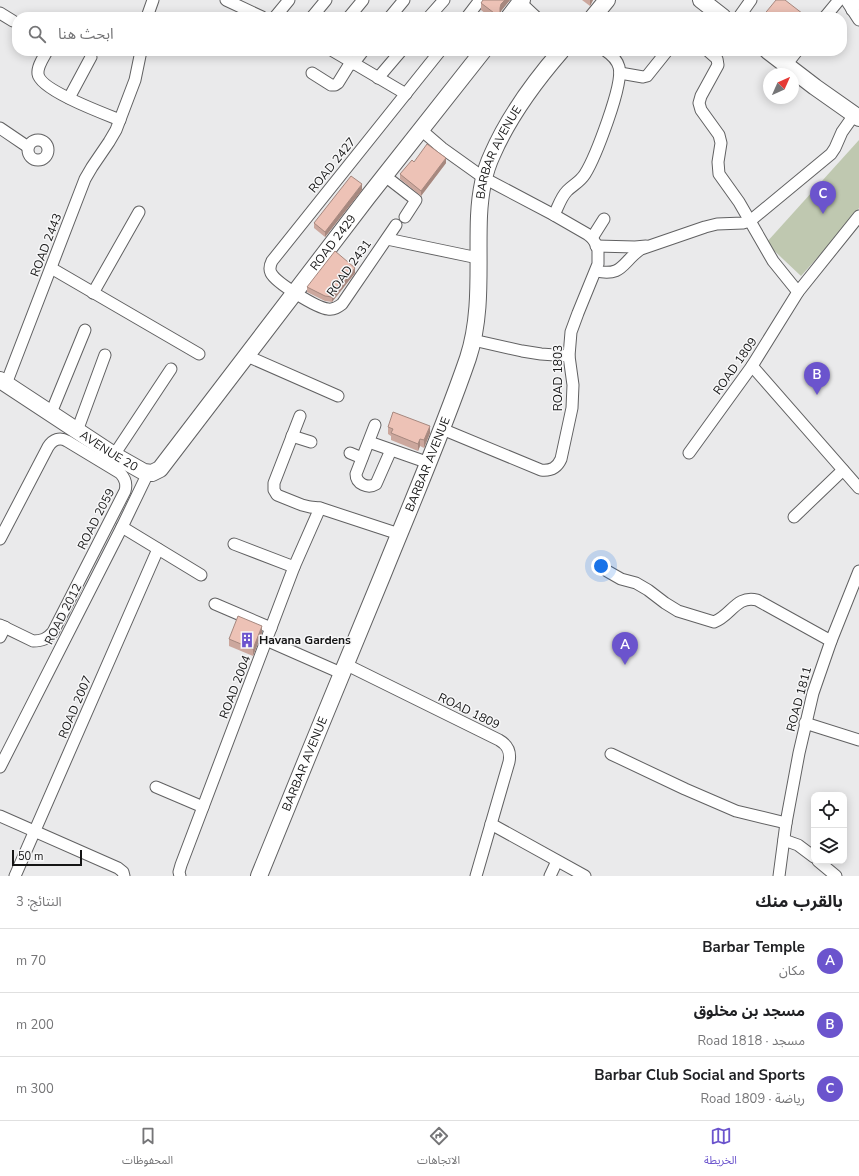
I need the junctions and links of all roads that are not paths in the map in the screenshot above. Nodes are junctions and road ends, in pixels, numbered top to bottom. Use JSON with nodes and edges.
{"nodes":[{"id":1,"x":153,"y":0,"type":"edge"},
{"id":2,"x":226,"y":0,"type":"edge"},
{"id":3,"x":289,"y":0,"type":"edge"},
{"id":4,"x":326,"y":0,"type":"edge"},
{"id":5,"x":363,"y":0,"type":"edge"},
{"id":6,"x":404,"y":0,"type":"edge"},
{"id":7,"x":444,"y":0,"type":"edge"},
{"id":8,"x":480,"y":0,"type":"edge"},
{"id":9,"x":601,"y":0,"type":"edge"},
{"id":10,"x":607,"y":0,"type":"edge"},
{"id":11,"x":701,"y":0,"type":"edge"},
{"id":12,"x":750,"y":0,"type":"edge"},
{"id":13,"x":839,"y":0,"type":"edge"},
{"id":14,"x":859,"y":0,"type":"edge"},
{"id":15,"x":521,"y":1,"type":"edge"},
{"id":16,"x":245,"y":4,"type":"edge"},
{"id":17,"x":849,"y":5,"type":"edge"},
{"id":18,"x":149,"y":12,"type":"edge"},
{"id":19,"x":255,"y":12,"type":"edge"},
{"id":20,"x":279,"y":12,"type":"edge"},
{"id":21,"x":316,"y":12,"type":"edge"},
{"id":22,"x":353,"y":12,"type":"edge"},
{"id":23,"x":394,"y":12,"type":"edge"},
{"id":24,"x":434,"y":12,"type":"edge"},
{"id":25,"x":471,"y":12,"type":"edge"},
{"id":26,"x":513,"y":12,"type":"edge"},
{"id":27,"x":531,"y":12,"type":"edge"},
{"id":28,"x":596,"y":12,"type":"edge"},
{"id":29,"x":597,"y":12,"type":"edge"},
{"id":30,"x":714,"y":12,"type":"edge"},
{"id":31,"x":742,"y":12,"type":"edge"},
{"id":32,"x":829,"y":12,"type":"edge"},
{"id":33,"x":0,"y":13,"type":"edge"},
{"id":34,"x":12,"y":20,"type":"edge"},
{"id":35,"x":859,"y":20,"type":"edge"},
{"id":36,"x":44,"y":56,"type":"edge"},
{"id":37,"x":140,"y":56,"type":"edge"},
{"id":38,"x":341,"y":56,"type":"edge"},
{"id":39,"x":358,"y":56,"type":"edge"},
{"id":40,"x":397,"y":56,"type":"edge"},
{"id":41,"x":436,"y":56,"type":"edge"},
{"id":42,"x":479,"y":56,"type":"edge"},
{"id":43,"x":557,"y":56,"type":"edge"},
{"id":44,"x":613,"y":56,"type":"edge"},
{"id":45,"x":662,"y":56,"type":"edge"},
{"id":46,"x":714,"y":56,"type":"edge"},
{"id":47,"x":774,"y":56,"type":"edge"},
{"id":48,"x":793,"y":56,"type":"edge"},
{"id":49,"x":91,"y":57,"type":"dead end"},
{"id":50,"x":352,"y":63,"type":"junction"},
{"id":51,"x":786,"y":65,"type":"junction"},
{"id":52,"x":312,"y":73,"type":"dead end"},
{"id":53,"x":620,"y":76,"type":"junction"},
{"id":54,"x":378,"y":78,"type":"junction"},
{"id":55,"x":406,"y":94,"type":"junction"},
{"id":56,"x":69,"y":98,"type":"junction"},
{"id":57,"x":856,"y":116,"type":"edge"},
{"id":58,"x":120,"y":120,"type":"junction"},
{"id":59,"x":0,"y":128,"type":"edge"},
{"id":60,"x":420,"y":129,"type":"junction"},
{"id":61,"x":28,"y":146,"type":"dead end"},
{"id":62,"x":385,"y":176,"type":"junction"},
{"id":63,"x":484,"y":178,"type":"junction"},
{"id":64,"x":139,"y":212,"type":"dead end"},
{"id":65,"x":554,"y":215,"type":"junction"},
{"id":66,"x":859,"y":216,"type":"edge"},
{"id":67,"x":405,"y":217,"type":"dead end"},
{"id":68,"x":604,"y":219,"type":"dead end"},
{"id":69,"x":750,"y":221,"type":"junction"},
{"id":70,"x":396,"y":225,"type":"dead end"},
{"id":71,"x":387,"y":239,"type":"junction"},
{"id":72,"x":594,"y":242,"type":"junction"},
{"id":73,"x":652,"y":245,"type":"junction"},
{"id":74,"x":478,"y":258,"type":"junction"},
{"id":75,"x":51,"y":268,"type":"junction"},
{"id":76,"x":596,"y":271,"type":"junction"},
{"id":77,"x":798,"y":292,"type":"junction"},
{"id":78,"x":93,"y":293,"type":"junction"},
{"id":79,"x":294,"y":293,"type":"junction"},
{"id":80,"x":85,"y":330,"type":"dead end"},
{"id":81,"x":473,"y":340,"type":"junction"},
{"id":82,"x":199,"y":354,"type":"dead end"},
{"id":83,"x":105,"y":355,"type":"dead end"},
{"id":84,"x":247,"y":356,"type":"junction"},
{"id":85,"x":569,"y":356,"type":"junction"},
{"id":86,"x":752,"y":366,"type":"junction"},
{"id":87,"x":171,"y":370,"type":"dead end"},
{"id":88,"x":3,"y":382,"type":"edge"},
{"id":89,"x":338,"y":396,"type":"dead end"},
{"id":90,"x":51,"y":414,"type":"junction"},
{"id":91,"x":300,"y":416,"type":"dead end"},
{"id":92,"x":375,"y":425,"type":"dead end"},
{"id":93,"x":442,"y":429,"type":"junction"},
{"id":94,"x":77,"y":431,"type":"junction"},
{"id":95,"x":292,"y":436,"type":"junction"},
{"id":96,"x":311,"y":442,"type":"dead end"},
{"id":97,"x":369,"y":442,"type":"junction"},
{"id":98,"x":391,"y":450,"type":"junction"},
{"id":99,"x":689,"y":452,"type":"dead end"},
{"id":100,"x":350,"y":454,"type":"dead end"},
{"id":101,"x":114,"y":456,"type":"junction"},
{"id":102,"x":362,"y":458,"type":"junction"},
{"id":103,"x":429,"y":463,"type":"junction"},
{"id":104,"x":843,"y":470,"type":"junction"},
{"id":105,"x":148,"y":473,"type":"junction"},
{"id":106,"x":859,"y":488,"type":"edge"},
{"id":107,"x":320,"y":508,"type":"junction"},
{"id":108,"x":794,"y":517,"type":"dead end"},
{"id":109,"x":122,"y":527,"type":"junction"},
{"id":110,"x":399,"y":534,"type":"junction"},
{"id":111,"x":0,"y":539,"type":"edge"},
{"id":112,"x":234,"y":544,"type":"dead end"},
{"id":113,"x":158,"y":549,"type":"junction"},
{"id":114,"x":294,"y":567,"type":"junction"},
{"id":115,"x":859,"y":570,"type":"edge"},
{"id":116,"x":607,"y":571,"type":"dead end"},
{"id":117,"x":201,"y":575,"type":"dead end"},
{"id":118,"x":216,"y":604,"type":"dead end"},
{"id":119,"x":271,"y":628,"type":"junction"},
{"id":120,"x":2,"y":630,"type":"edge"},
{"id":121,"x":266,"y":640,"type":"junction"},
{"id":122,"x":831,"y":641,"type":"junction"},
{"id":123,"x":343,"y":669,"type":"junction"},
{"id":124,"x":805,"y":723,"type":"junction"},
{"id":125,"x":859,"y":740,"type":"edge"},
{"id":126,"x":611,"y":754,"type":"dead end"},
{"id":127,"x":0,"y":767,"type":"edge"},
{"id":128,"x":156,"y":787,"type":"dead end"},
{"id":129,"x":203,"y":807,"type":"junction"},
{"id":130,"x":0,"y":816,"type":"edge"},
{"id":131,"x":786,"y":823,"type":"junction"},
{"id":132,"x":491,"y":824,"type":"junction"},
{"id":133,"x":35,"y":831,"type":"junction"},
{"id":134,"x":784,"y":840,"type":"junction"},
{"id":135,"x":811,"y":855,"type":"edge"},
{"id":136,"x":557,"y":861,"type":"junction"},
{"id":137,"x":822,"y":864,"type":"edge"},
{"id":138,"x":15,"y":876,"type":"edge"},
{"id":139,"x":124,"y":876,"type":"edge"},
{"id":140,"x":180,"y":876,"type":"edge"},
{"id":141,"x":259,"y":876,"type":"edge"},
{"id":142,"x":476,"y":876,"type":"edge"},
{"id":143,"x":550,"y":876,"type":"edge"},
{"id":144,"x":585,"y":876,"type":"edge"},
{"id":145,"x":778,"y":876,"type":"edge"},
{"id":146,"x":836,"y":876,"type":"edge"}],
"edges":[{"from":1,"to":18,"type":"street"},
{"from":2,"to":16,"type":"street"},
{"from":3,"to":20,"type":"street"},
{"from":4,"to":21,"type":"street"},
{"from":5,"to":22,"type":"street"},
{"from":6,"to":23,"type":"street"},
{"from":7,"to":24,"type":"street"},
{"from":8,"to":25,"type":"street"},
{"from":9,"to":28,"type":"street"},
{"from":10,"to":29,"type":"street"},
{"from":11,"to":30,"type":"street"},
{"from":12,"to":31,"type":"street"},
{"from":13,"to":32,"type":"street"},
{"from":14,"to":17,"type":"street"},
{"from":15,"to":26,"type":"street"},
{"from":15,"to":27,"type":"street"},
{"from":16,"to":19,"type":"street"},
{"from":17,"to":35,"type":"street"},
{"from":33,"to":34,"type":"street"},
{"from":36,"to":56,"type":"street"},
{"from":37,"to":58,"type":"street","name":"ROAD 2443"},
{"from":38,"to":50,"type":"street"},
{"from":39,"to":50,"type":"street"},
{"from":40,"to":54,"type":"street"},
{"from":41,"to":55,"type":"street","name":"ROAD 2427"},
{"from":42,"to":60,"type":"street","name":"ROAD 2429"},
{"from":43,"to":63,"type":"street","name":"BARBAR AVENUE"},
{"from":44,"to":53,"type":"street"},
{"from":45,"to":53,"type":"street"},
{"from":46,"to":69,"type":"street"},
{"from":47,"to":51,"type":"street"},
{"from":48,"to":51,"type":"street"},
{"from":49,"to":56,"type":"street"},
{"from":50,"to":52,"type":"street"},
{"from":50,"to":54,"type":"street"},
{"from":51,"to":57,"type":"street"},
{"from":53,"to":65,"type":"street"},
{"from":54,"to":55,"type":"street"},
{"from":55,"to":79,"type":"street","name":"ROAD 2427"},
{"from":56,"to":58,"type":"street"},
{"from":57,"to":69,"type":"street"},
{"from":58,"to":75,"type":"street","name":"ROAD 2443"},
{"from":59,"to":61,"type":"street"},
{"from":60,"to":62,"type":"street","name":"ROAD 2429"},
{"from":60,"to":63,"type":"street"},
{"from":62,"to":67,"type":"street"},
{"from":62,"to":79,"type":"street","name":"ROAD 2429"},
{"from":63,"to":65,"type":"street"},
{"from":63,"to":74,"type":"street","name":"BARBAR AVENUE"},
{"from":64,"to":78,"type":"street"},
{"from":65,"to":72,"type":"street"},
{"from":66,"to":77,"type":"street","name":"ROAD 1809"},
{"from":68,"to":72,"type":"street"},
{"from":69,"to":73,"type":"street"},
{"from":69,"to":77,"type":"street"},
{"from":70,"to":71,"type":"street","name":"ROAD 2431"},
{"from":71,"to":74,"type":"street"},
{"from":71,"to":79,"type":"street","name":"ROAD 2431"},
{"from":72,"to":73,"type":"street"},
{"from":72,"to":76,"type":"street","name":"ROAD 1803"},
{"from":73,"to":76,"type":"street"},
{"from":74,"to":81,"type":"street","name":"BARBAR AVENUE"},
{"from":75,"to":78,"type":"street"},
{"from":75,"to":88,"type":"street","name":"ROAD 2443"},
{"from":76,"to":85,"type":"street","name":"ROAD 1803"},
{"from":77,"to":86,"type":"street","name":"ROAD 1809"},
{"from":78,"to":82,"type":"street"},
{"from":79,"to":84,"type":"street","name":"ROAD 2429"},
{"from":80,"to":90,"type":"street"},
{"from":81,"to":85,"type":"street"},
{"from":81,"to":93,"type":"street","name":"BARBAR AVENUE"},
{"from":83,"to":94,"type":"street"},
{"from":84,"to":89,"type":"street"},
{"from":84,"to":105,"type":"street","name":"AVENUE 20"},
{"from":85,"to":93,"type":"street","name":"ROAD 1803"},
{"from":86,"to":99,"type":"street","name":"ROAD 1809"},
{"from":86,"to":104,"type":"street"},
{"from":87,"to":101,"type":"street"},
{"from":88,"to":90,"type":"street","name":"AVENUE 20"},
{"from":90,"to":94,"type":"street","name":"AVENUE 20"},
{"from":91,"to":95,"type":"street"},
{"from":92,"to":97,"type":"street"},
{"from":93,"to":103,"type":"street","name":"BARBAR AVENUE"},
{"from":94,"to":101,"type":"street","name":"AVENUE 20"},
{"from":95,"to":96,"type":"street"},
{"from":95,"to":107,"type":"street"},
{"from":97,"to":98,"type":"street"},
{"from":97,"to":102,"type":"street"},
{"from":98,"to":102,"type":"street"},
{"from":98,"to":103,"type":"street"},
{"from":100,"to":102,"type":"street"},
{"from":101,"to":105,"type":"street","name":"AVENUE 20"},
{"from":103,"to":110,"type":"street","name":"BARBAR AVENUE"},
{"from":104,"to":106,"type":"street"},
{"from":104,"to":108,"type":"street"},
{"from":105,"to":109,"type":"street","name":"ROAD 2012"},
{"from":107,"to":110,"type":"street"},
{"from":107,"to":114,"type":"street","name":"ROAD 2004"},
{"from":109,"to":113,"type":"street"},
{"from":109,"to":127,"type":"street","name":"ROAD 2012"},
{"from":110,"to":123,"type":"street","name":"BARBAR AVENUE"},
{"from":111,"to":120,"type":"street","name":"ROAD 2059"},
{"from":112,"to":114,"type":"street"},
{"from":113,"to":117,"type":"street"},
{"from":113,"to":133,"type":"street","name":"ROAD 2007"},
{"from":114,"to":119,"type":"street","name":"ROAD 2004"},
{"from":115,"to":122,"type":"street","name":"ROAD 1811"},
{"from":116,"to":122,"type":"street"},
{"from":118,"to":119,"type":"street"},
{"from":119,"to":121,"type":"street","name":"ROAD 2004"},
{"from":121,"to":123,"type":"street","name":"ROAD 1809"},
{"from":121,"to":129,"type":"street","name":"ROAD 2004"},
{"from":122,"to":124,"type":"street","name":"ROAD 1811"},
{"from":123,"to":132,"type":"street","name":"ROAD 1809"},
{"from":123,"to":141,"type":"street","name":"BARBAR AVENUE"},
{"from":124,"to":125,"type":"street"},
{"from":124,"to":131,"type":"street","name":"ROAD 1811"},
{"from":126,"to":131,"type":"street"},
{"from":128,"to":129,"type":"street"},
{"from":129,"to":140,"type":"street","name":"ROAD 2004"},
{"from":130,"to":133,"type":"street"},
{"from":131,"to":134,"type":"street","name":"ROAD 1811"},
{"from":132,"to":136,"type":"street"},
{"from":132,"to":142,"type":"street","name":"ROAD 1809"},
{"from":133,"to":138,"type":"street","name":"ROAD 2007"},
{"from":133,"to":139,"type":"street"},
{"from":134,"to":135,"type":"street"},
{"from":134,"to":145,"type":"street","name":"ROAD 1811"},
{"from":136,"to":143,"type":"street"},
{"from":136,"to":144,"type":"street"},
{"from":137,"to":146,"type":"street"}]}
